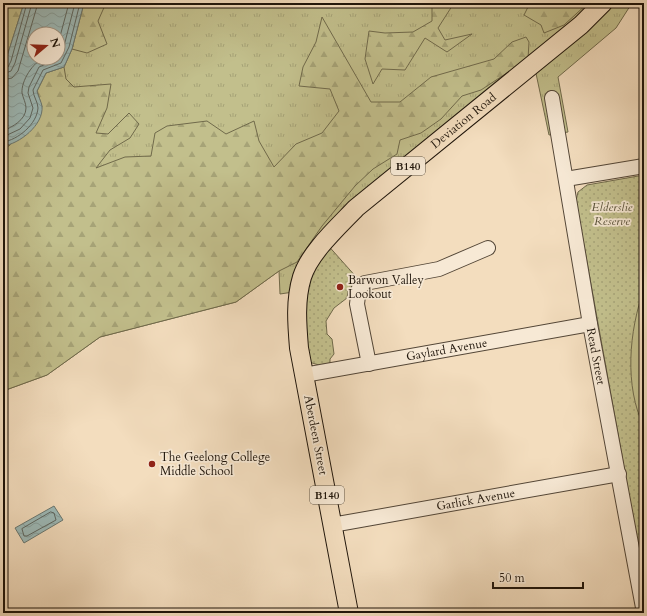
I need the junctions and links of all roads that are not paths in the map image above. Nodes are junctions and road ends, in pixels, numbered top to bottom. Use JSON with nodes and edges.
{"nodes":[{"id":1,"x":602,"y":3,"type":"edge"},
{"id":2,"x":552,"y":98,"type":"dead end"},
{"id":3,"x":644,"y":166,"type":"edge"},
{"id":4,"x":566,"y":179,"type":"junction"},
{"id":5,"x":488,"y":248,"type":"dead end"},
{"id":6,"x":590,"y":324,"type":"junction"},
{"id":7,"x":368,"y":364,"type":"junction"},
{"id":8,"x":304,"y":375,"type":"junction"},
{"id":9,"x":619,"y":474,"type":"junction"},
{"id":10,"x":332,"y":525,"type":"junction"},
{"id":11,"x":348,"y":613,"type":"edge"},
{"id":12,"x":644,"y":613,"type":"edge"}],
"edges":[{"from":1,"to":8,"type":"main road","name":"Deviation Road","number":"B140"},
{"from":2,"to":4,"type":"street","name":"Read Street"},
{"from":3,"to":4,"type":"street"},
{"from":4,"to":6,"type":"street","name":"Read Street"},
{"from":5,"to":7,"type":"street"},
{"from":6,"to":7,"type":"street","name":"Gaylard Avenue"},
{"from":6,"to":9,"type":"street","name":"Read Street"},
{"from":7,"to":8,"type":"street","name":"Gaylard Avenue"},
{"from":8,"to":10,"type":"main road","name":"Aberdeen Street","number":"B140"},
{"from":9,"to":10,"type":"street","name":"Garlick Avenue"},
{"from":9,"to":12,"type":"street","name":"Read Street"},
{"from":10,"to":11,"type":"main road","name":"Aberdeen Street","number":"B140"}]}
